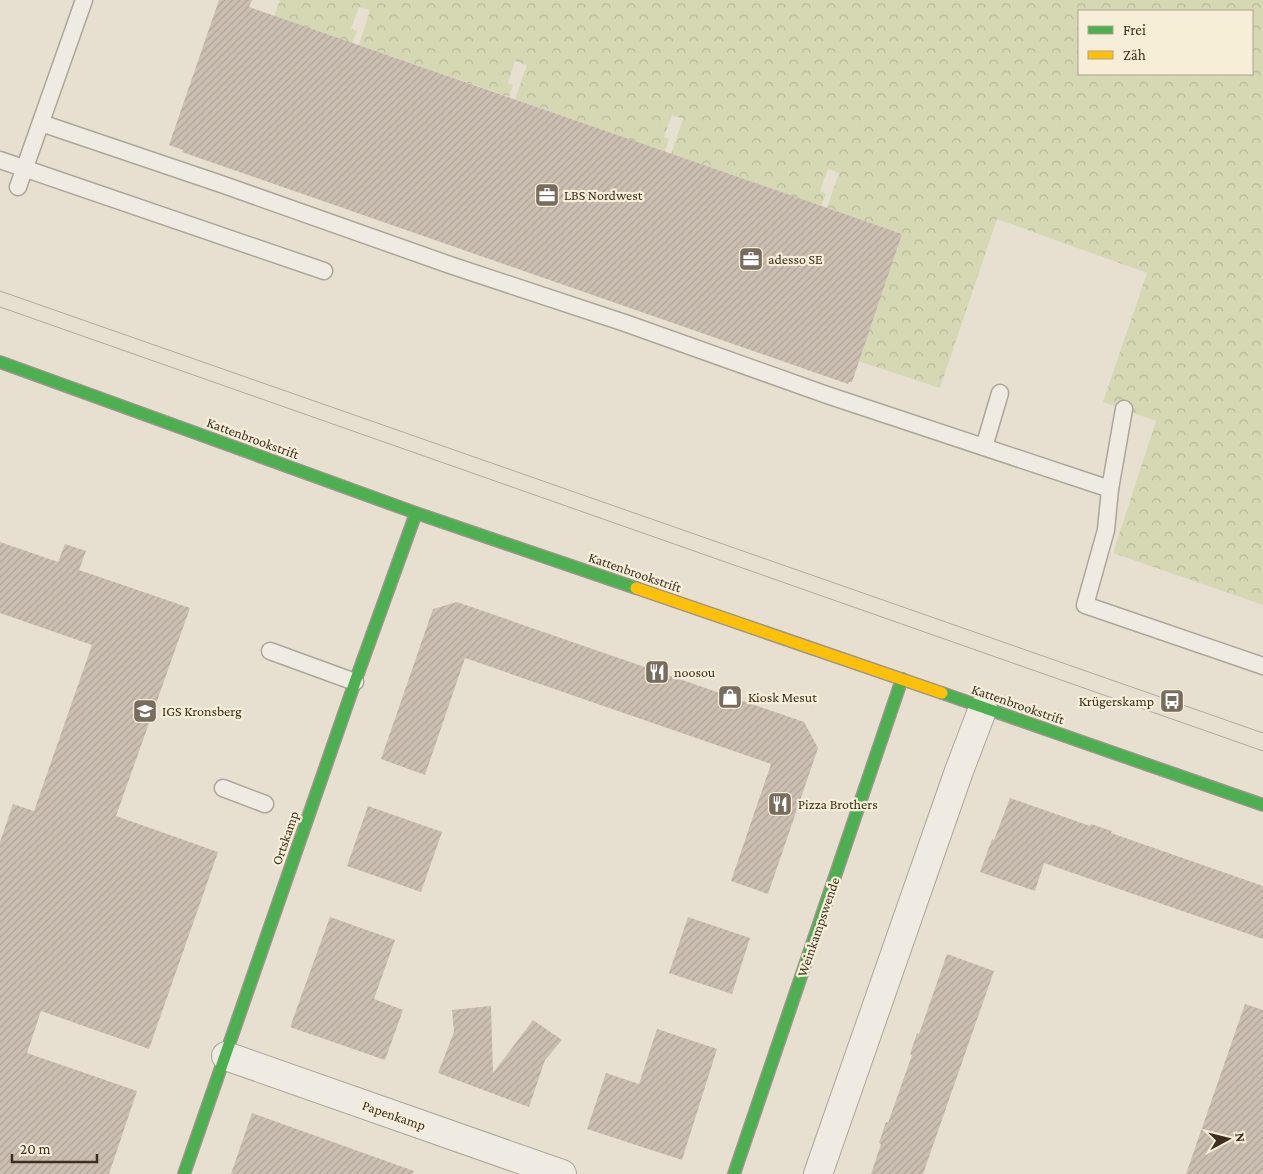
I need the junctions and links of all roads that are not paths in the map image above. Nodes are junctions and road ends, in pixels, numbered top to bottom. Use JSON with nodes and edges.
{"nodes":[{"id":1,"x":84,"y":0,"type":"edge"},
{"id":2,"x":41,"y":123,"type":"junction"},
{"id":3,"x":0,"y":160,"type":"edge"},
{"id":4,"x":25,"y":168,"type":"junction"},
{"id":5,"x":18,"y":187,"type":"dead end"},
{"id":6,"x":324,"y":271,"type":"dead end"},
{"id":7,"x":0,"y":362,"type":"edge"},
{"id":8,"x":1000,"y":393,"type":"dead end"},
{"id":9,"x":1124,"y":409,"type":"dead end"},
{"id":10,"x":984,"y":447,"type":"junction"},
{"id":11,"x":1110,"y":488,"type":"junction"},
{"id":12,"x":416,"y":513,"type":"junction"},
{"id":13,"x":270,"y":651,"type":"dead end"},
{"id":14,"x":1263,"y":666,"type":"edge"},
{"id":15,"x":902,"y":679,"type":"junction"},
{"id":16,"x":355,"y":682,"type":"junction"},
{"id":17,"x":983,"y":708,"type":"junction"},
{"id":18,"x":223,"y":788,"type":"dead end"},
{"id":19,"x":265,"y":804,"type":"dead end"},
{"id":20,"x":1263,"y":805,"type":"edge"},
{"id":21,"x":226,"y":1056,"type":"junction"},
{"id":22,"x":184,"y":1174,"type":"edge"},
{"id":23,"x":562,"y":1174,"type":"edge"},
{"id":24,"x":734,"y":1174,"type":"edge"},
{"id":25,"x":818,"y":1174,"type":"edge"}],
"edges":[{"from":1,"to":2,"type":"lane"},
{"from":2,"to":4,"type":"lane"},
{"from":2,"to":10,"type":"lane"},
{"from":3,"to":4,"type":"lane"},
{"from":4,"to":5,"type":"lane"},
{"from":4,"to":6,"type":"lane"},
{"from":7,"to":12,"type":"main road","name":"Kattenbrookstrift"},
{"from":8,"to":10,"type":"lane"},
{"from":9,"to":11,"type":"lane"},
{"from":10,"to":11,"type":"lane"},
{"from":11,"to":14,"type":"lane"},
{"from":12,"to":15,"type":"main road","name":"Kattenbrookstrift"},
{"from":12,"to":16,"type":"main road","name":"Ortskamp"},
{"from":13,"to":16,"type":"lane"},
{"from":15,"to":17,"type":"main road","name":"Kattenbrookstrift"},
{"from":15,"to":24,"type":"main road","name":"Weinkampswende"},
{"from":16,"to":21,"type":"main road","name":"Ortskamp"},
{"from":17,"to":20,"type":"main road","name":"Kattenbrookstrift"},
{"from":17,"to":25,"type":"street"},
{"from":18,"to":19,"type":"lane"},
{"from":21,"to":22,"type":"main road","name":"Ortskamp"},
{"from":21,"to":23,"type":"street","name":"Papenkamp"}]}
